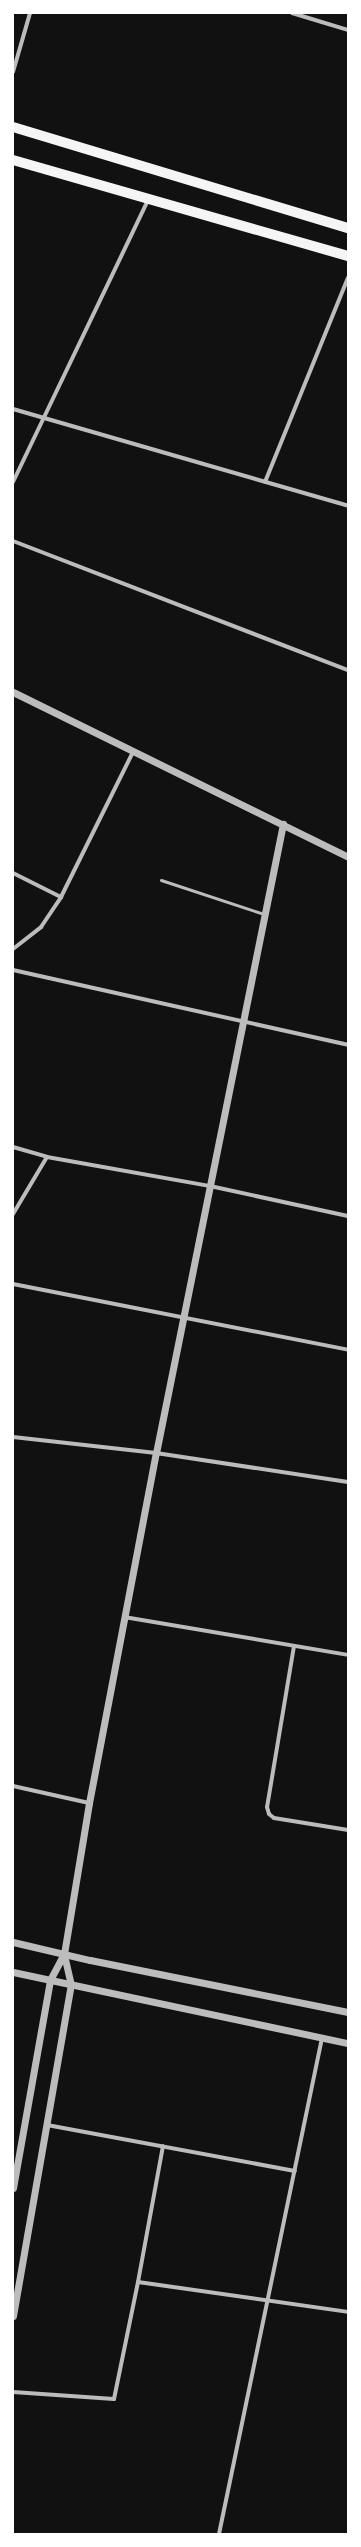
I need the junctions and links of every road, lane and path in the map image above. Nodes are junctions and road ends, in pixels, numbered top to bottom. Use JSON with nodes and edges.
{"nodes":[{"id":1,"x":30,"y":13,"type":"edge"},
{"id":2,"x":292,"y":13,"type":"edge"},
{"id":3,"x":348,"y":30,"type":"edge"},
{"id":4,"x":13,"y":72,"type":"edge"},
{"id":5,"x":13,"y":127,"type":"edge"},
{"id":6,"x":13,"y":160,"type":"edge"},
{"id":7,"x":148,"y":199,"type":"junction"},
{"id":8,"x":348,"y":228,"type":"edge"},
{"id":9,"x":348,"y":256,"type":"edge"},
{"id":10,"x":348,"y":278,"type":"edge"},
{"id":11,"x":13,"y":409,"type":"edge"},
{"id":12,"x":45,"y":418,"type":"junction"},
{"id":13,"x":13,"y":482,"type":"edge"},
{"id":14,"x":265,"y":482,"type":"junction"},
{"id":15,"x":348,"y":506,"type":"edge"},
{"id":16,"x":13,"y":541,"type":"edge"},
{"id":17,"x":348,"y":670,"type":"edge"},
{"id":18,"x":13,"y":692,"type":"edge"},
{"id":19,"x":133,"y":752,"type":"junction"},
{"id":20,"x":283,"y":824,"type":"junction"},
{"id":21,"x":348,"y":857,"type":"edge"},
{"id":22,"x":13,"y":873,"type":"edge"},
{"id":23,"x":161,"y":880,"type":"dead end"},
{"id":24,"x":61,"y":897,"type":"junction"},
{"id":25,"x":264,"y":914,"type":"junction"},
{"id":26,"x":13,"y":949,"type":"edge"},
{"id":27,"x":13,"y":970,"type":"edge"},
{"id":28,"x":243,"y":1022,"type":"junction"},
{"id":29,"x":348,"y":1045,"type":"edge"},
{"id":30,"x":13,"y":1147,"type":"edge"},
{"id":31,"x":47,"y":1157,"type":"junction"},
{"id":32,"x":210,"y":1186,"type":"junction"},
{"id":33,"x":13,"y":1214,"type":"edge"},
{"id":34,"x":348,"y":1216,"type":"edge"},
{"id":35,"x":13,"y":1284,"type":"edge"},
{"id":36,"x":183,"y":1318,"type":"junction"},
{"id":37,"x":348,"y":1350,"type":"edge"},
{"id":38,"x":13,"y":1437,"type":"edge"},
{"id":39,"x":156,"y":1453,"type":"junction"},
{"id":40,"x":348,"y":1482,"type":"edge"},
{"id":41,"x":124,"y":1617,"type":"junction"},
{"id":42,"x":294,"y":1646,"type":"junction"},
{"id":43,"x":348,"y":1655,"type":"edge"},
{"id":44,"x":13,"y":1786,"type":"edge"},
{"id":45,"x":89,"y":1803,"type":"junction"},
{"id":46,"x":348,"y":1830,"type":"edge"},
{"id":47,"x":13,"y":1942,"type":"edge"},
{"id":48,"x":64,"y":1954,"type":"junction"},
{"id":49,"x":13,"y":1972,"type":"edge"},
{"id":50,"x":50,"y":1980,"type":"junction"},
{"id":51,"x":71,"y":1984,"type":"junction"},
{"id":52,"x":348,"y":2012,"type":"edge"},
{"id":53,"x":322,"y":2038,"type":"junction"},
{"id":54,"x":348,"y":2043,"type":"edge"},
{"id":55,"x":47,"y":2125,"type":"junction"},
{"id":56,"x":163,"y":2146,"type":"junction"},
{"id":57,"x":295,"y":2171,"type":"junction"},
{"id":58,"x":13,"y":2188,"type":"edge"},
{"id":59,"x":138,"y":2282,"type":"junction"},
{"id":60,"x":268,"y":2301,"type":"junction"},
{"id":61,"x":348,"y":2312,"type":"edge"},
{"id":62,"x":13,"y":2316,"type":"edge"},
{"id":63,"x":13,"y":2392,"type":"edge"},
{"id":64,"x":219,"y":2534,"type":"edge"}],
"edges":[{"from":1,"to":4,"type":"street"},
{"from":2,"to":3,"type":"street"},
{"from":5,"to":8,"type":"main road"},
{"from":6,"to":7,"type":"main road"},
{"from":7,"to":9,"type":"main road"},
{"from":7,"to":12,"type":"street"},
{"from":10,"to":14,"type":"street"},
{"from":11,"to":12,"type":"street"},
{"from":12,"to":13,"type":"street"},
{"from":12,"to":14,"type":"street"},
{"from":14,"to":15,"type":"street"},
{"from":16,"to":17,"type":"street"},
{"from":18,"to":19,"type":"street"},
{"from":19,"to":20,"type":"street"},
{"from":19,"to":24,"type":"street"},
{"from":20,"to":21,"type":"street"},
{"from":20,"to":25,"type":"street"},
{"from":22,"to":24,"type":"street"},
{"from":23,"to":25,"type":"lane"},
{"from":24,"to":26,"type":"street"},
{"from":25,"to":28,"type":"street"},
{"from":27,"to":28,"type":"street"},
{"from":28,"to":29,"type":"street"},
{"from":28,"to":32,"type":"street"},
{"from":30,"to":31,"type":"street"},
{"from":31,"to":32,"type":"street"},
{"from":31,"to":33,"type":"street"},
{"from":32,"to":34,"type":"street"},
{"from":32,"to":36,"type":"street"},
{"from":35,"to":36,"type":"street"},
{"from":36,"to":37,"type":"street"},
{"from":36,"to":39,"type":"street"},
{"from":38,"to":39,"type":"street"},
{"from":39,"to":40,"type":"street"},
{"from":39,"to":41,"type":"street"},
{"from":41,"to":42,"type":"street"},
{"from":41,"to":45,"type":"street"},
{"from":42,"to":43,"type":"street"},
{"from":42,"to":46,"type":"street"},
{"from":44,"to":45,"type":"street"},
{"from":45,"to":48,"type":"street"},
{"from":47,"to":48,"type":"street"},
{"from":48,"to":50,"type":"street"},
{"from":48,"to":51,"type":"street"},
{"from":48,"to":52,"type":"street"},
{"from":49,"to":50,"type":"street"},
{"from":50,"to":51,"type":"street"},
{"from":50,"to":58,"type":"street"},
{"from":51,"to":53,"type":"street"},
{"from":51,"to":55,"type":"street"},
{"from":53,"to":54,"type":"street"},
{"from":53,"to":57,"type":"street"},
{"from":55,"to":56,"type":"street"},
{"from":55,"to":62,"type":"street"},
{"from":56,"to":57,"type":"street"},
{"from":56,"to":59,"type":"street"},
{"from":57,"to":60,"type":"street"},
{"from":59,"to":60,"type":"street"},
{"from":59,"to":63,"type":"street"},
{"from":60,"to":61,"type":"street"},
{"from":60,"to":64,"type":"street"}]}
